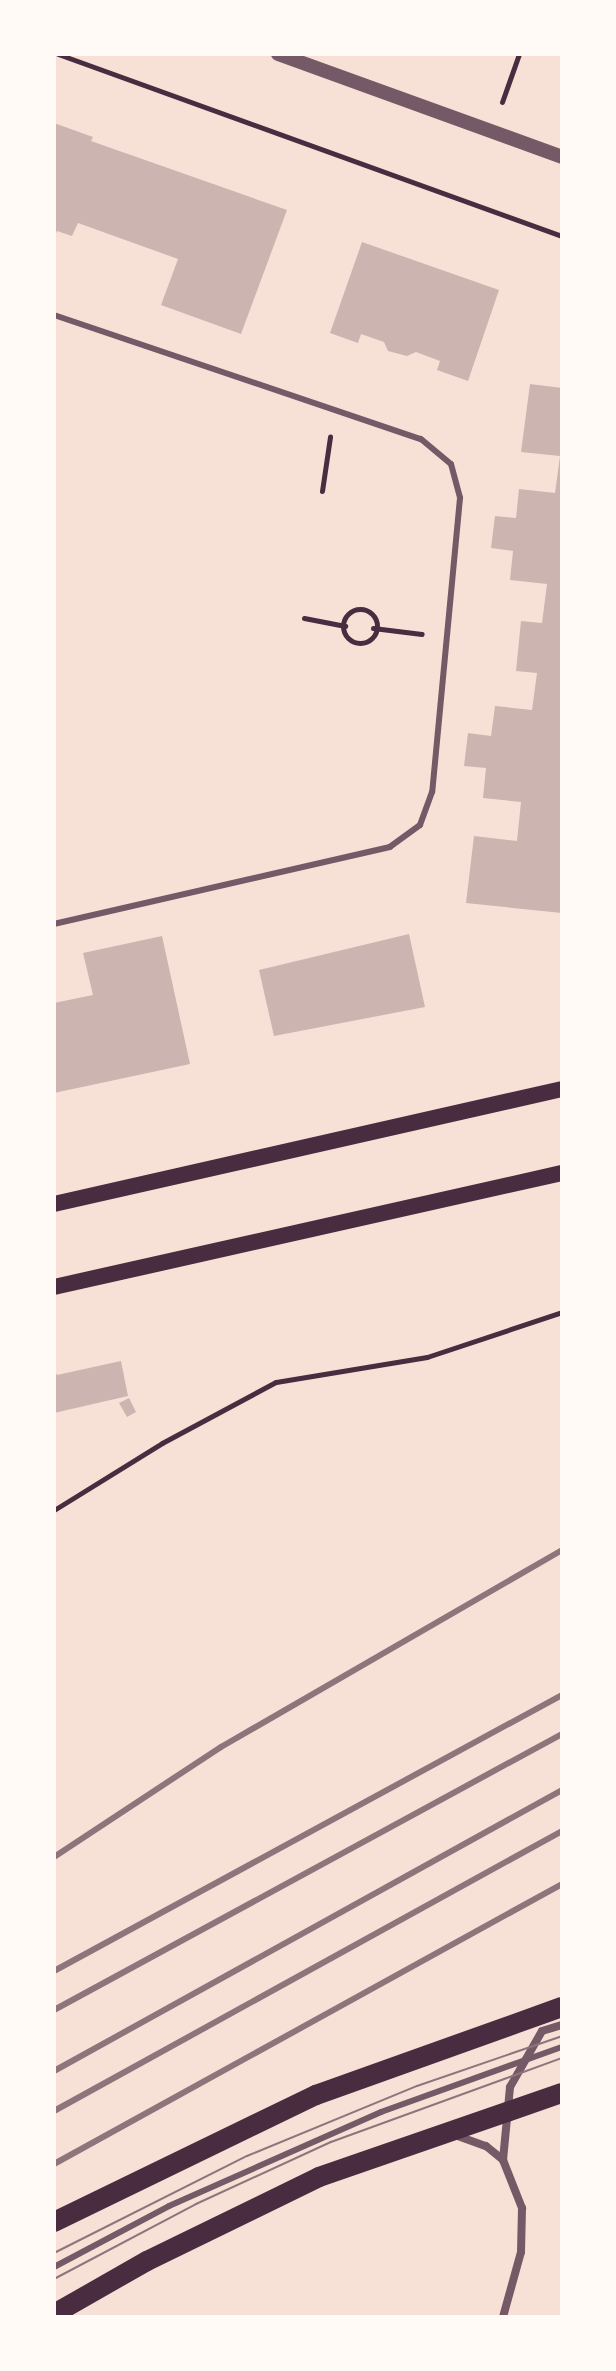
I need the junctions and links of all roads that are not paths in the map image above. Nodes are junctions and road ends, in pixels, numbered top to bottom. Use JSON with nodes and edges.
{"nodes":[{"id":1,"x":278,"y":54,"type":"edge"},
{"id":2,"x":562,"y":157,"type":"edge"},
{"id":3,"x":54,"y":315,"type":"edge"},
{"id":4,"x":54,"y":924,"type":"edge"},
{"id":5,"x":562,"y":1089,"type":"edge"},
{"id":6,"x":562,"y":1173,"type":"edge"},
{"id":7,"x":54,"y":1204,"type":"edge"},
{"id":8,"x":54,"y":1287,"type":"edge"},
{"id":9,"x":562,"y":2007,"type":"edge"},
{"id":10,"x":562,"y":2025,"type":"edge"},
{"id":11,"x":562,"y":2047,"type":"edge"},
{"id":12,"x":525,"y":2060,"type":"junction"},
{"id":13,"x":562,"y":2093,"type":"edge"},
{"id":14,"x":508,"y":2110,"type":"junction"},
{"id":15,"x":430,"y":2135,"type":"junction"},
{"id":16,"x":503,"y":2160,"type":"junction"},
{"id":17,"x":54,"y":2222,"type":"edge"},
{"id":18,"x":54,"y":2267,"type":"edge"},
{"id":19,"x":54,"y":2314,"type":"edge"},
{"id":20,"x":503,"y":2317,"type":"edge"}],
"edges":[{"from":1,"to":2,"type":"street"},
{"from":3,"to":4,"type":"lane"},
{"from":5,"to":7,"type":"main road"},
{"from":6,"to":8,"type":"main road"},
{"from":9,"to":17,"type":"main road"},
{"from":10,"to":12,"type":"street"},
{"from":11,"to":12,"type":"lane"},
{"from":12,"to":14,"type":"street"},
{"from":12,"to":18,"type":"lane"},
{"from":13,"to":14,"type":"main road"},
{"from":14,"to":15,"type":"main road"},
{"from":14,"to":16,"type":"street"},
{"from":15,"to":16,"type":"street"},
{"from":15,"to":19,"type":"main road"},
{"from":16,"to":20,"type":"street"}]}
